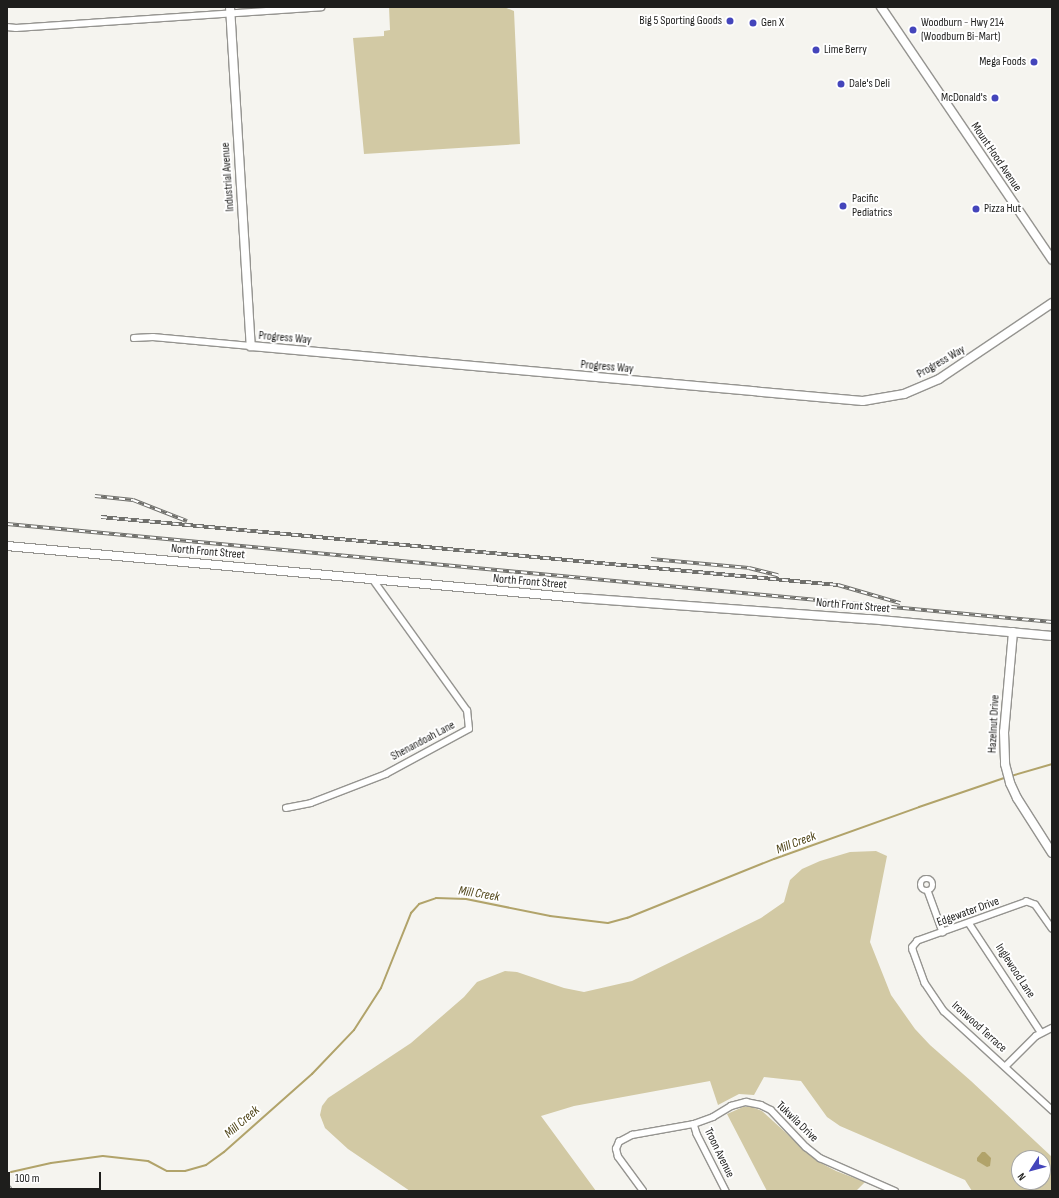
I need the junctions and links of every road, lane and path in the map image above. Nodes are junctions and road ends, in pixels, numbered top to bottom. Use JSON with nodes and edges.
{"nodes":[{"id":1,"x":321,"y":7,"type":"edge"},
{"id":2,"x":881,"y":7,"type":"edge"},
{"id":3,"x":230,"y":10,"type":"edge"},
{"id":4,"x":7,"y":27,"type":"edge"},
{"id":5,"x":1052,"y":260,"type":"edge"},
{"id":6,"x":1052,"y":303,"type":"edge"},
{"id":7,"x":134,"y":338,"type":"dead end"},
{"id":8,"x":251,"y":346,"type":"junction"},
{"id":9,"x":7,"y":546,"type":"edge"},
{"id":10,"x":373,"y":580,"type":"junction"},
{"id":11,"x":1013,"y":632,"type":"junction"},
{"id":12,"x":1052,"y":636,"type":"edge"},
{"id":13,"x":286,"y":808,"type":"dead end"},
{"id":14,"x":1052,"y":853,"type":"edge"},
{"id":15,"x":928,"y":891,"type":"dead end"},
{"id":16,"x":969,"y":923,"type":"junction"},
{"id":17,"x":1052,"y":930,"type":"edge"},
{"id":18,"x":943,"y":932,"type":"junction"},
{"id":19,"x":913,"y":947,"type":"joint"},
{"id":20,"x":1052,"y":1028,"type":"edge"},
{"id":21,"x":1041,"y":1032,"type":"junction"},
{"id":22,"x":1006,"y":1066,"type":"junction"},
{"id":23,"x":1052,"y":1110,"type":"edge"},
{"id":24,"x":694,"y":1124,"type":"junction"},
{"id":25,"x":643,"y":1191,"type":"edge"},
{"id":26,"x":726,"y":1191,"type":"edge"},
{"id":27,"x":895,"y":1191,"type":"edge"}],
"edges":[{"from":1,"to":3,"type":"street"},
{"from":2,"to":5,"type":"street","name":"Mount Hood Avenue"},
{"from":3,"to":4,"type":"street"},
{"from":3,"to":8,"type":"street","name":"Industrial Avenue"},
{"from":6,"to":8,"type":"street","name":"Progress Way"},
{"from":7,"to":8,"type":"street","name":"Progress Way"},
{"from":9,"to":10,"type":"street","name":"North Front Street"},
{"from":10,"to":11,"type":"street","name":"North Front Street"},
{"from":10,"to":13,"type":"street","name":"Shenandoah Lane"},
{"from":11,"to":12,"type":"street","name":"North Front Street"},
{"from":11,"to":14,"type":"street","name":"Hazelnut Drive"},
{"from":15,"to":18,"type":"street"},
{"from":16,"to":17,"type":"street","name":"Edgewater Drive"},
{"from":16,"to":18,"type":"street","name":"Edgewater Drive"},
{"from":16,"to":21,"type":"street","name":"Inglewood Lane"},
{"from":18,"to":19,"type":"street","name":"Edgewater Drive"},
{"from":19,"to":22,"type":"street","name":"Ironwood Terrace"},
{"from":20,"to":21,"type":"street"},
{"from":21,"to":22,"type":"street"},
{"from":22,"to":23,"type":"street","name":"Ironwood Terrace"},
{"from":24,"to":25,"type":"street","name":"Tukwila Drive"},
{"from":24,"to":26,"type":"street","name":"Troon Avenue"},
{"from":24,"to":27,"type":"street","name":"Tukwila Drive"}]}
